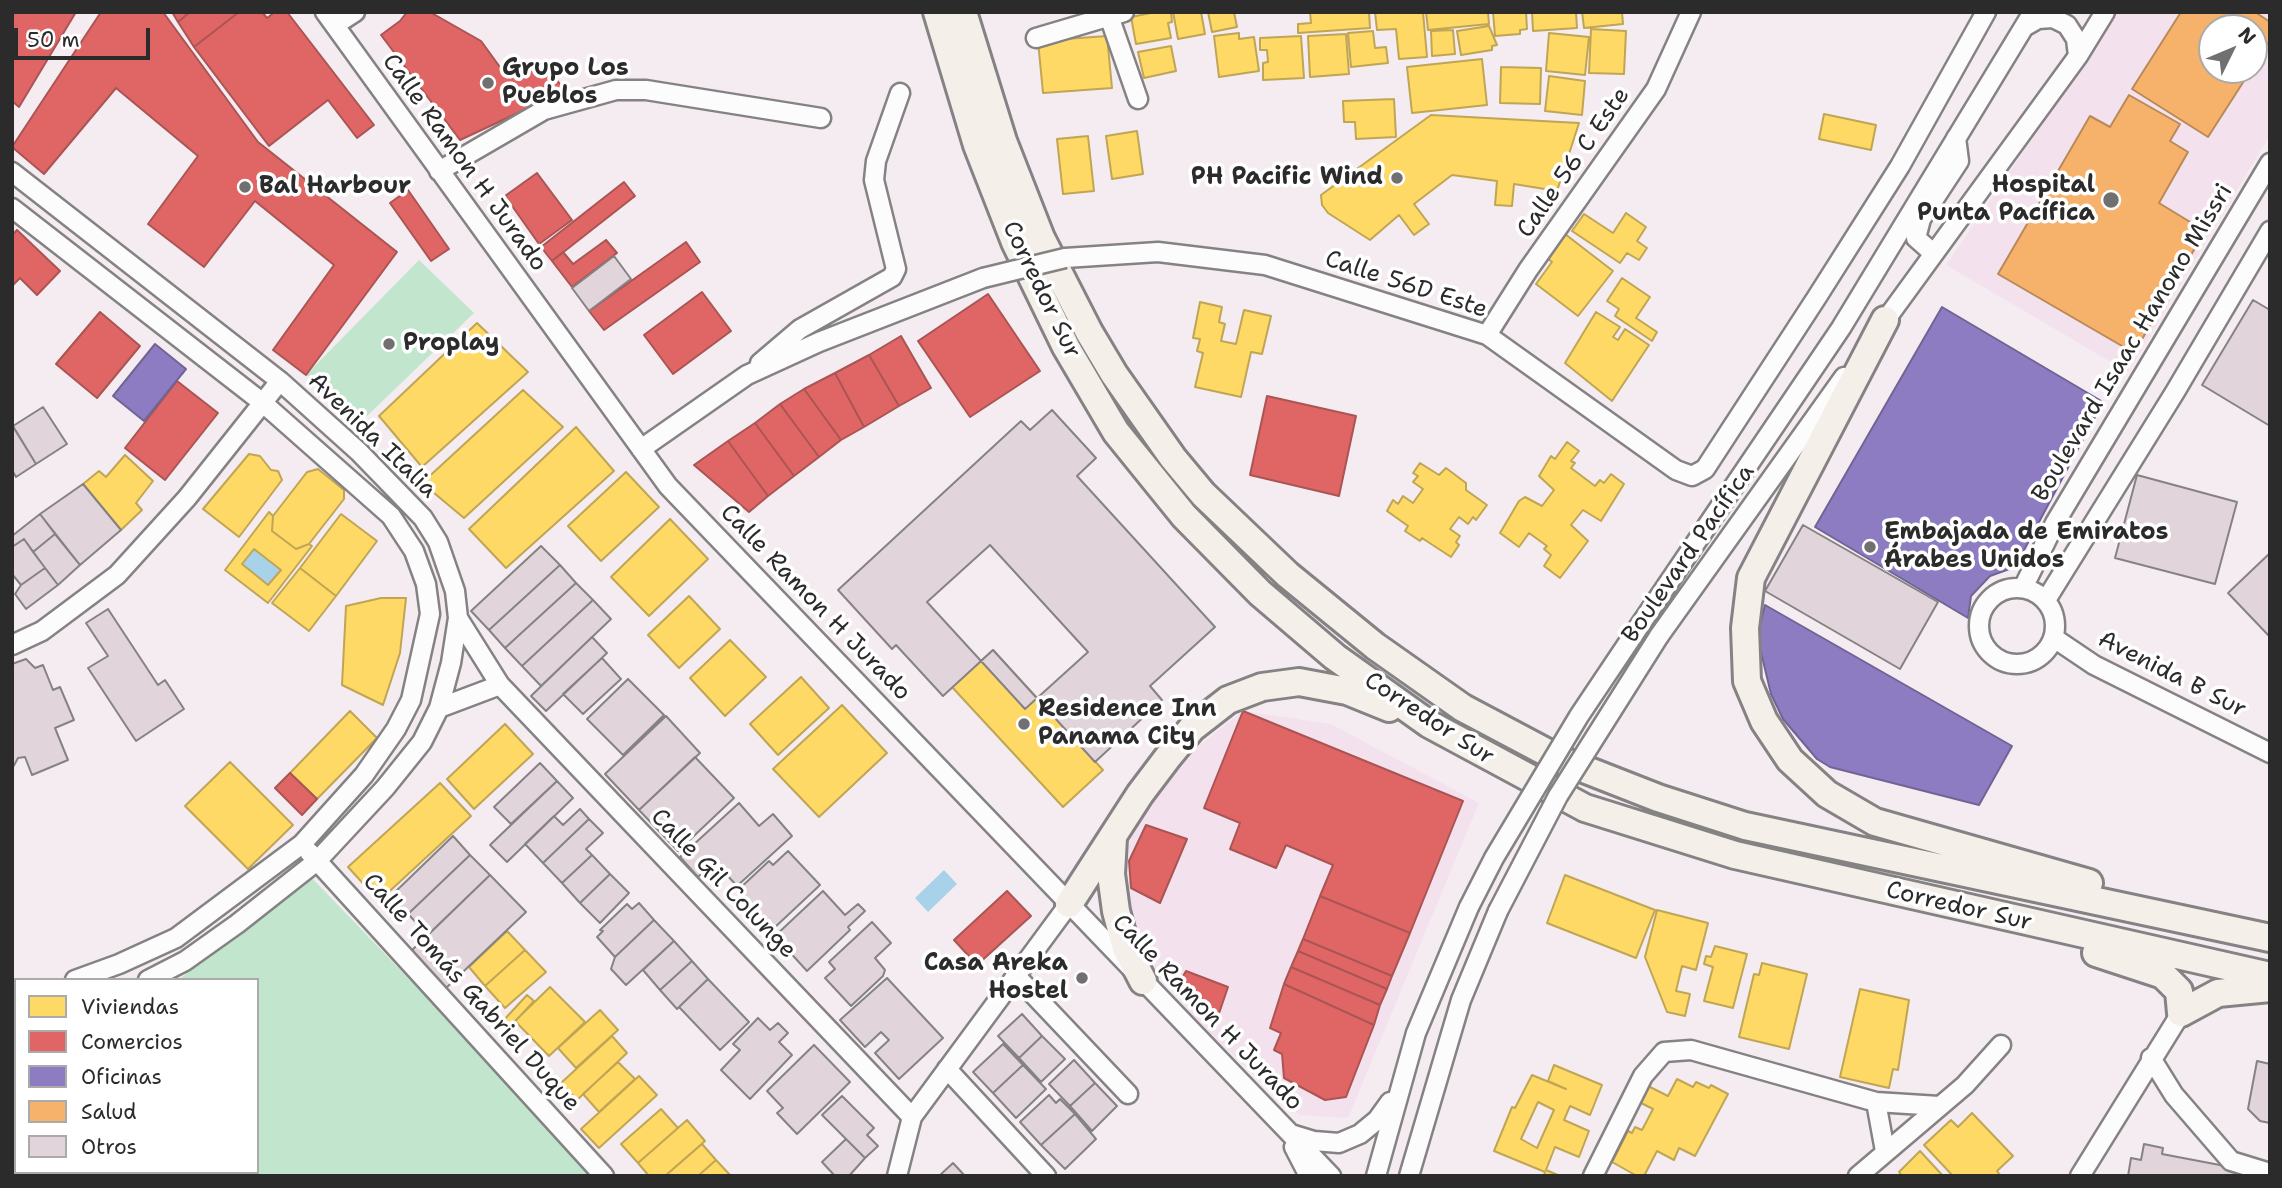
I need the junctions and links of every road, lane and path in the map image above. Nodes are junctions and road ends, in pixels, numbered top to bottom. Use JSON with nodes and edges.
{"nodes":[{"id":1,"x":355,"y":12,"type":"edge"},
{"id":2,"x":937,"y":12,"type":"edge"},
{"id":3,"x":963,"y":12,"type":"edge"},
{"id":4,"x":1691,"y":12,"type":"edge"},
{"id":5,"x":1986,"y":12,"type":"edge"},
{"id":6,"x":2105,"y":12,"type":"edge"},
{"id":7,"x":1116,"y":14,"type":"edge"},
{"id":8,"x":330,"y":18,"type":"edge"},
{"id":9,"x":2028,"y":20,"type":"edge"},
{"id":10,"x":1036,"y":38,"type":"dead end"},
{"id":11,"x":2078,"y":56,"type":"junction"},
{"id":12,"x":900,"y":93,"type":"dead end"},
{"id":13,"x":1138,"y":99,"type":"dead end"},
{"id":14,"x":821,"y":118,"type":"dead end"},
{"id":15,"x":1956,"y":138,"type":"junction"},
{"id":16,"x":2270,"y":163,"type":"edge"},
{"id":17,"x":439,"y":171,"type":"junction"},
{"id":18,"x":12,"y":172,"type":"edge"},
{"id":19,"x":35,"y":192,"type":"junction"},
{"id":20,"x":14,"y":212,"type":"edge"},
{"id":21,"x":2270,"y":231,"type":"edge"},
{"id":22,"x":1933,"y":253,"type":"junction"},
{"id":23,"x":1885,"y":320,"type":"junction"},
{"id":24,"x":1487,"y":335,"type":"junction"},
{"id":25,"x":747,"y":375,"type":"junction"},
{"id":26,"x":280,"y":381,"type":"junction"},
{"id":27,"x":263,"y":403,"type":"junction"},
{"id":28,"x":641,"y":449,"type":"junction"},
{"id":29,"x":2024,"y":588,"type":"junction"},
{"id":30,"x":2046,"y":600,"type":"junction"},
{"id":31,"x":458,"y":618,"type":"junction"},
{"id":32,"x":2054,"y":638,"type":"junction"},
{"id":33,"x":12,"y":645,"type":"edge"},
{"id":34,"x":500,"y":685,"type":"junction"},
{"id":35,"x":439,"y":708,"type":"junction"},
{"id":36,"x":1429,"y":724,"type":"junction"},
{"id":37,"x":2270,"y":753,"type":"edge"},
{"id":38,"x":1114,"y":836,"type":"junction"},
{"id":39,"x":302,"y":844,"type":"junction"},
{"id":40,"x":317,"y":861,"type":"junction"},
{"id":41,"x":1069,"y":904,"type":"junction"},
{"id":42,"x":1976,"y":911,"type":"junction"},
{"id":43,"x":2220,"y":926,"type":"junction"},
{"id":44,"x":2270,"y":938,"type":"edge"},
{"id":45,"x":1016,"y":976,"type":"junction"},
{"id":46,"x":2270,"y":976,"type":"edge"},
{"id":47,"x":80,"y":978,"type":"edge"},
{"id":48,"x":152,"y":978,"type":"edge"},
{"id":49,"x":1143,"y":981,"type":"junction"},
{"id":50,"x":2270,"y":988,"type":"edge"},
{"id":51,"x":2181,"y":1013,"type":"junction"},
{"id":52,"x":2001,"y":1045,"type":"dead end"},
{"id":53,"x":2151,"y":1058,"type":"junction"},
{"id":54,"x":947,"y":1069,"type":"junction"},
{"id":55,"x":1398,"y":1091,"type":"junction"},
{"id":56,"x":1128,"y":1094,"type":"dead end"},
{"id":57,"x":1876,"y":1102,"type":"junction"},
{"id":58,"x":1939,"y":1106,"type":"junction"},
{"id":59,"x":912,"y":1117,"type":"junction"},
{"id":60,"x":1285,"y":1131,"type":"junction"},
{"id":61,"x":1885,"y":1151,"type":"junction"},
{"id":62,"x":2270,"y":1174,"type":"edge"},
{"id":63,"x":604,"y":1176,"type":"edge"},
{"id":64,"x":897,"y":1176,"type":"edge"},
{"id":65,"x":1046,"y":1176,"type":"edge"},
{"id":66,"x":1309,"y":1176,"type":"edge"},
{"id":67,"x":1331,"y":1176,"type":"edge"},
{"id":68,"x":1376,"y":1176,"type":"edge"},
{"id":69,"x":1409,"y":1176,"type":"edge"},
{"id":70,"x":1594,"y":1176,"type":"edge"},
{"id":71,"x":1858,"y":1176,"type":"edge"},
{"id":72,"x":2080,"y":1176,"type":"edge"}],
"edges":[{"from":1,"to":8,"type":"street"},
{"from":2,"to":36,"type":"highway","name":"Corredor Sur"},
{"from":3,"to":43,"type":"highway","name":"Corredor Sur"},
{"from":4,"to":24,"type":"street","name":"Calle 56 C Este"},
{"from":5,"to":24,"type":"street","name":"Calle 56D Este"},
{"from":6,"to":11,"type":"street","name":"Boulevard Pacífica"},
{"from":7,"to":10,"type":"street"},
{"from":7,"to":13,"type":"street"},
{"from":8,"to":17,"type":"street","name":"Calle Ramon H Jurado"},
{"from":9,"to":11,"type":"street"},
{"from":9,"to":15,"type":"street","name":"Boulevard Pacífica"},
{"from":11,"to":22,"type":"street","name":"Boulevard Pacífica"},
{"from":12,"to":25,"type":"street"},
{"from":14,"to":17,"type":"street"},
{"from":15,"to":22,"type":"street"},
{"from":15,"to":55,"type":"street","name":"Boulevard Pacífica","bridge":true},
{"from":16,"to":29,"type":"street","name":"Boulevard Isaac Hanono Missri"},
{"from":17,"to":28,"type":"street","name":"Calle Ramon H Jurado"},
{"from":18,"to":19,"type":"street","name":"Avenida Italia"},
{"from":19,"to":20,"type":"street"},
{"from":19,"to":26,"type":"street","name":"Avenida Italia"},
{"from":20,"to":27,"type":"street","name":"Avenida Italia"},
{"from":21,"to":30,"type":"street"},
{"from":22,"to":23,"type":"street","name":"Boulevard Pacífica"},
{"from":23,"to":43,"type":"highway"},
{"from":23,"to":69,"type":"street","name":"Boulevard Pacífica","bridge":true},
{"from":24,"to":25,"type":"street","name":"Calle 56D Este","bridge":true},
{"from":25,"to":28,"type":"street"},
{"from":26,"to":27,"type":"street"},
{"from":26,"to":31,"type":"street","name":"Avenida Italia"},
{"from":27,"to":33,"type":"street"},
{"from":27,"to":39,"type":"street","name":"Avenida Italia"},
{"from":28,"to":41,"type":"street","name":"Calle Ramon H Jurado"},
{"from":29,"to":30,"type":"street"},
{"from":29,"to":32,"type":"street"},
{"from":30,"to":32,"type":"street"},
{"from":31,"to":34,"type":"street","name":"Calle Gil Colunge"},
{"from":31,"to":35,"type":"street","name":"Avenida Italia"},
{"from":32,"to":37,"type":"street","name":"Avenida B Sur"},
{"from":34,"to":35,"type":"street"},
{"from":34,"to":59,"type":"street","name":"Calle Gil Colunge"},
{"from":35,"to":40,"type":"street","name":"Avenida Italia"},
{"from":36,"to":38,"type":"highway"},
{"from":36,"to":42,"type":"highway","name":"Corredor Sur"},
{"from":38,"to":41,"type":"highway"},
{"from":38,"to":49,"type":"highway"},
{"from":39,"to":40,"type":"street","name":"Calle Tomás Gabriel Duque"},
{"from":39,"to":47,"type":"street","name":"Avenida Italia"},
{"from":40,"to":48,"type":"street","name":"Avenida Italia"},
{"from":40,"to":63,"type":"street","name":"Calle Tomás Gabriel Duque"},
{"from":41,"to":45,"type":"street"},
{"from":41,"to":49,"type":"street","name":"Calle Ramon H Jurado"},
{"from":42,"to":46,"type":"highway","name":"Corredor Sur"},
{"from":42,"to":51,"type":"highway"},
{"from":43,"to":44,"type":"highway","name":"Corredor Sur"},
{"from":45,"to":54,"type":"street"},
{"from":45,"to":56,"type":"street"},
{"from":49,"to":60,"type":"street","name":"Calle Ramon H Jurado"},
{"from":50,"to":51,"type":"highway"},
{"from":51,"to":53,"type":"street"},
{"from":52,"to":58,"type":"street"},
{"from":53,"to":62,"type":"street"},
{"from":53,"to":72,"type":"street"},
{"from":54,"to":59,"type":"street"},
{"from":54,"to":65,"type":"street"},
{"from":55,"to":60,"type":"street"},
{"from":55,"to":68,"type":"street","name":"Boulevard Pacífica"},
{"from":57,"to":58,"type":"street"},
{"from":57,"to":61,"type":"street"},
{"from":57,"to":70,"type":"street"},
{"from":58,"to":61,"type":"street"},
{"from":59,"to":64,"type":"street"},
{"from":60,"to":66,"type":"street"},
{"from":60,"to":67,"type":"street","name":"Calle Ramon H Jurado"},
{"from":61,"to":71,"type":"street"}]}
